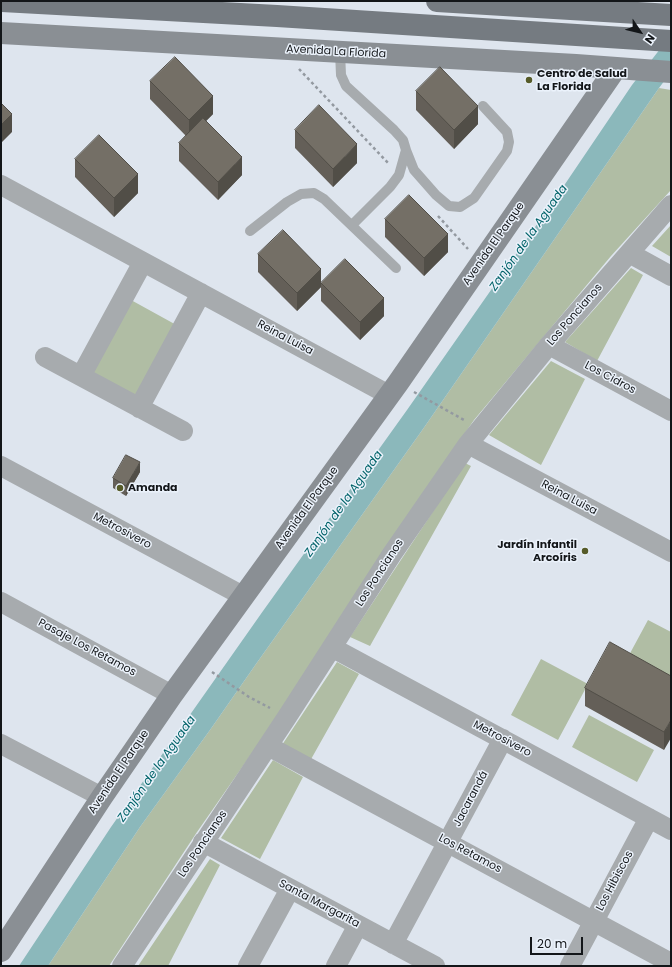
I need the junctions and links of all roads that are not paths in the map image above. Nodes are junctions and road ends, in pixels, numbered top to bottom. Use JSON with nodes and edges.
{"nodes":[{"id":1,"x":2,"y":1,"type":"edge"},
{"id":2,"x":437,"y":1,"type":"edge"},
{"id":3,"x":544,"y":4,"type":"edge"},
{"id":4,"x":668,"y":10,"type":"edge"},
{"id":5,"x":1,"y":33,"type":"edge"},
{"id":6,"x":664,"y":40,"type":"edge"},
{"id":7,"x":340,"y":52,"type":"junction"},
{"id":8,"x":624,"y":68,"type":"junction"},
{"id":9,"x":671,"y":72,"type":"edge"},
{"id":10,"x":484,"y":106,"type":"dead end"},
{"id":11,"x":406,"y":150,"type":"junction"},
{"id":12,"x":1,"y":186,"type":"edge"},
{"id":13,"x":671,"y":205,"type":"edge"},
{"id":14,"x":352,"y":225,"type":"junction"},
{"id":15,"x":250,"y":231,"type":"dead end"},
{"id":16,"x":629,"y":253,"type":"junction"},
{"id":17,"x":143,"y":262,"type":"junction"},
{"id":18,"x":396,"y":268,"type":"dead end"},
{"id":19,"x":671,"y":276,"type":"edge"},
{"id":20,"x":201,"y":293,"type":"junction"},
{"id":21,"x":548,"y":345,"type":"junction"},
{"id":22,"x":45,"y":357,"type":"dead end"},
{"id":23,"x":81,"y":376,"type":"junction"},
{"id":24,"x":399,"y":392,"type":"junction"},
{"id":25,"x":139,"y":408,"type":"junction"},
{"id":26,"x":671,"y":411,"type":"edge"},
{"id":27,"x":183,"y":432,"type":"dead end"},
{"id":28,"x":468,"y":444,"type":"junction"},
{"id":29,"x":1,"y":466,"type":"edge"},
{"id":30,"x":671,"y":552,"type":"edge"},
{"id":31,"x":243,"y":596,"type":"junction"},
{"id":32,"x":1,"y":602,"type":"edge"},
{"id":33,"x":333,"y":648,"type":"junction"},
{"id":34,"x":172,"y":695,"type":"junction"},
{"id":35,"x":503,"y":740,"type":"junction"},
{"id":36,"x":1,"y":744,"type":"edge"},
{"id":37,"x":268,"y":746,"type":"junction"},
{"id":38,"x":102,"y":797,"type":"junction"},
{"id":39,"x":649,"y":818,"type":"junction"},
{"id":40,"x":671,"y":830,"type":"edge"},
{"id":41,"x":203,"y":842,"type":"junction"},
{"id":42,"x":447,"y":842,"type":"junction"},
{"id":43,"x":290,"y":889,"type":"junction"},
{"id":44,"x":594,"y":921,"type":"junction"},
{"id":45,"x":358,"y":925,"type":"junction"},
{"id":46,"x":393,"y":944,"type":"junction"},
{"id":47,"x":1,"y":951,"type":"edge"},
{"id":48,"x":671,"y":963,"type":"edge"},
{"id":49,"x":430,"y":965,"type":"edge"},
{"id":50,"x":122,"y":966,"type":"edge"},
{"id":51,"x":248,"y":966,"type":"edge"},
{"id":52,"x":336,"y":966,"type":"edge"},
{"id":53,"x":570,"y":966,"type":"edge"}],
"edges":[{"from":1,"to":6,"type":"main road"},
{"from":2,"to":3,"type":"main road"},
{"from":3,"to":4,"type":"main road"},
{"from":5,"to":7,"type":"street","name":"Avenida La Florida"},
{"from":7,"to":8,"type":"street","name":"Avenida La Florida"},
{"from":7,"to":11,"type":"lane"},
{"from":8,"to":9,"type":"street","name":"Avenida La Florida"},
{"from":8,"to":24,"type":"street","name":"Avenida El Parque"},
{"from":10,"to":11,"type":"lane"},
{"from":11,"to":14,"type":"lane"},
{"from":12,"to":17,"type":"street","name":"Reina Luisa"},
{"from":13,"to":16,"type":"street","name":"Los Poncianos"},
{"from":14,"to":15,"type":"lane"},
{"from":14,"to":18,"type":"lane"},
{"from":16,"to":19,"type":"street"},
{"from":16,"to":21,"type":"street","name":"Los Poncianos"},
{"from":17,"to":20,"type":"street","name":"Reina Luisa"},
{"from":17,"to":23,"type":"street"},
{"from":20,"to":24,"type":"street","name":"Reina Luisa"},
{"from":20,"to":25,"type":"street"},
{"from":21,"to":26,"type":"street","name":"Los Cidros"},
{"from":21,"to":28,"type":"street","name":"Los Poncianos"},
{"from":22,"to":23,"type":"street"},
{"from":23,"to":25,"type":"street"},
{"from":24,"to":31,"type":"street","name":"Avenida El Parque"},
{"from":25,"to":27,"type":"street"},
{"from":28,"to":30,"type":"street","name":"Reina Luisa"},
{"from":28,"to":33,"type":"street","name":"Los Poncianos"},
{"from":29,"to":31,"type":"street","name":"Metrosivero"},
{"from":31,"to":34,"type":"street","name":"Avenida El Parque"},
{"from":32,"to":34,"type":"street","name":"Pasaje Los Retamos"},
{"from":33,"to":35,"type":"street","name":"Metrosivero"},
{"from":33,"to":37,"type":"street","name":"Los Poncianos"},
{"from":34,"to":38,"type":"street","name":"Avenida El Parque"},
{"from":35,"to":39,"type":"street","name":"Metrosivero"},
{"from":35,"to":42,"type":"street","name":"Jacarandá"},
{"from":36,"to":38,"type":"street"},
{"from":37,"to":41,"type":"street","name":"Los Poncianos"},
{"from":37,"to":42,"type":"street","name":"Los Retamos"},
{"from":38,"to":47,"type":"street","name":"Avenida El Parque"},
{"from":39,"to":40,"type":"street","name":"Metrosivero"},
{"from":39,"to":44,"type":"street","name":"Los Hibiscos"},
{"from":41,"to":43,"type":"street","name":"Santa Margarita"},
{"from":41,"to":50,"type":"street","name":"Los Poncianos"},
{"from":42,"to":44,"type":"street","name":"Los Retamos"},
{"from":42,"to":46,"type":"street","name":"Jacarandá"},
{"from":43,"to":45,"type":"street","name":"Santa Margarita"},
{"from":43,"to":51,"type":"street"},
{"from":44,"to":48,"type":"street","name":"Los Retamos"},
{"from":44,"to":53,"type":"street","name":"Los Hibiscos"},
{"from":45,"to":46,"type":"street","name":"Santa Margarita"},
{"from":45,"to":52,"type":"street"},
{"from":46,"to":49,"type":"street","name":"Santa Margarita"}]}
